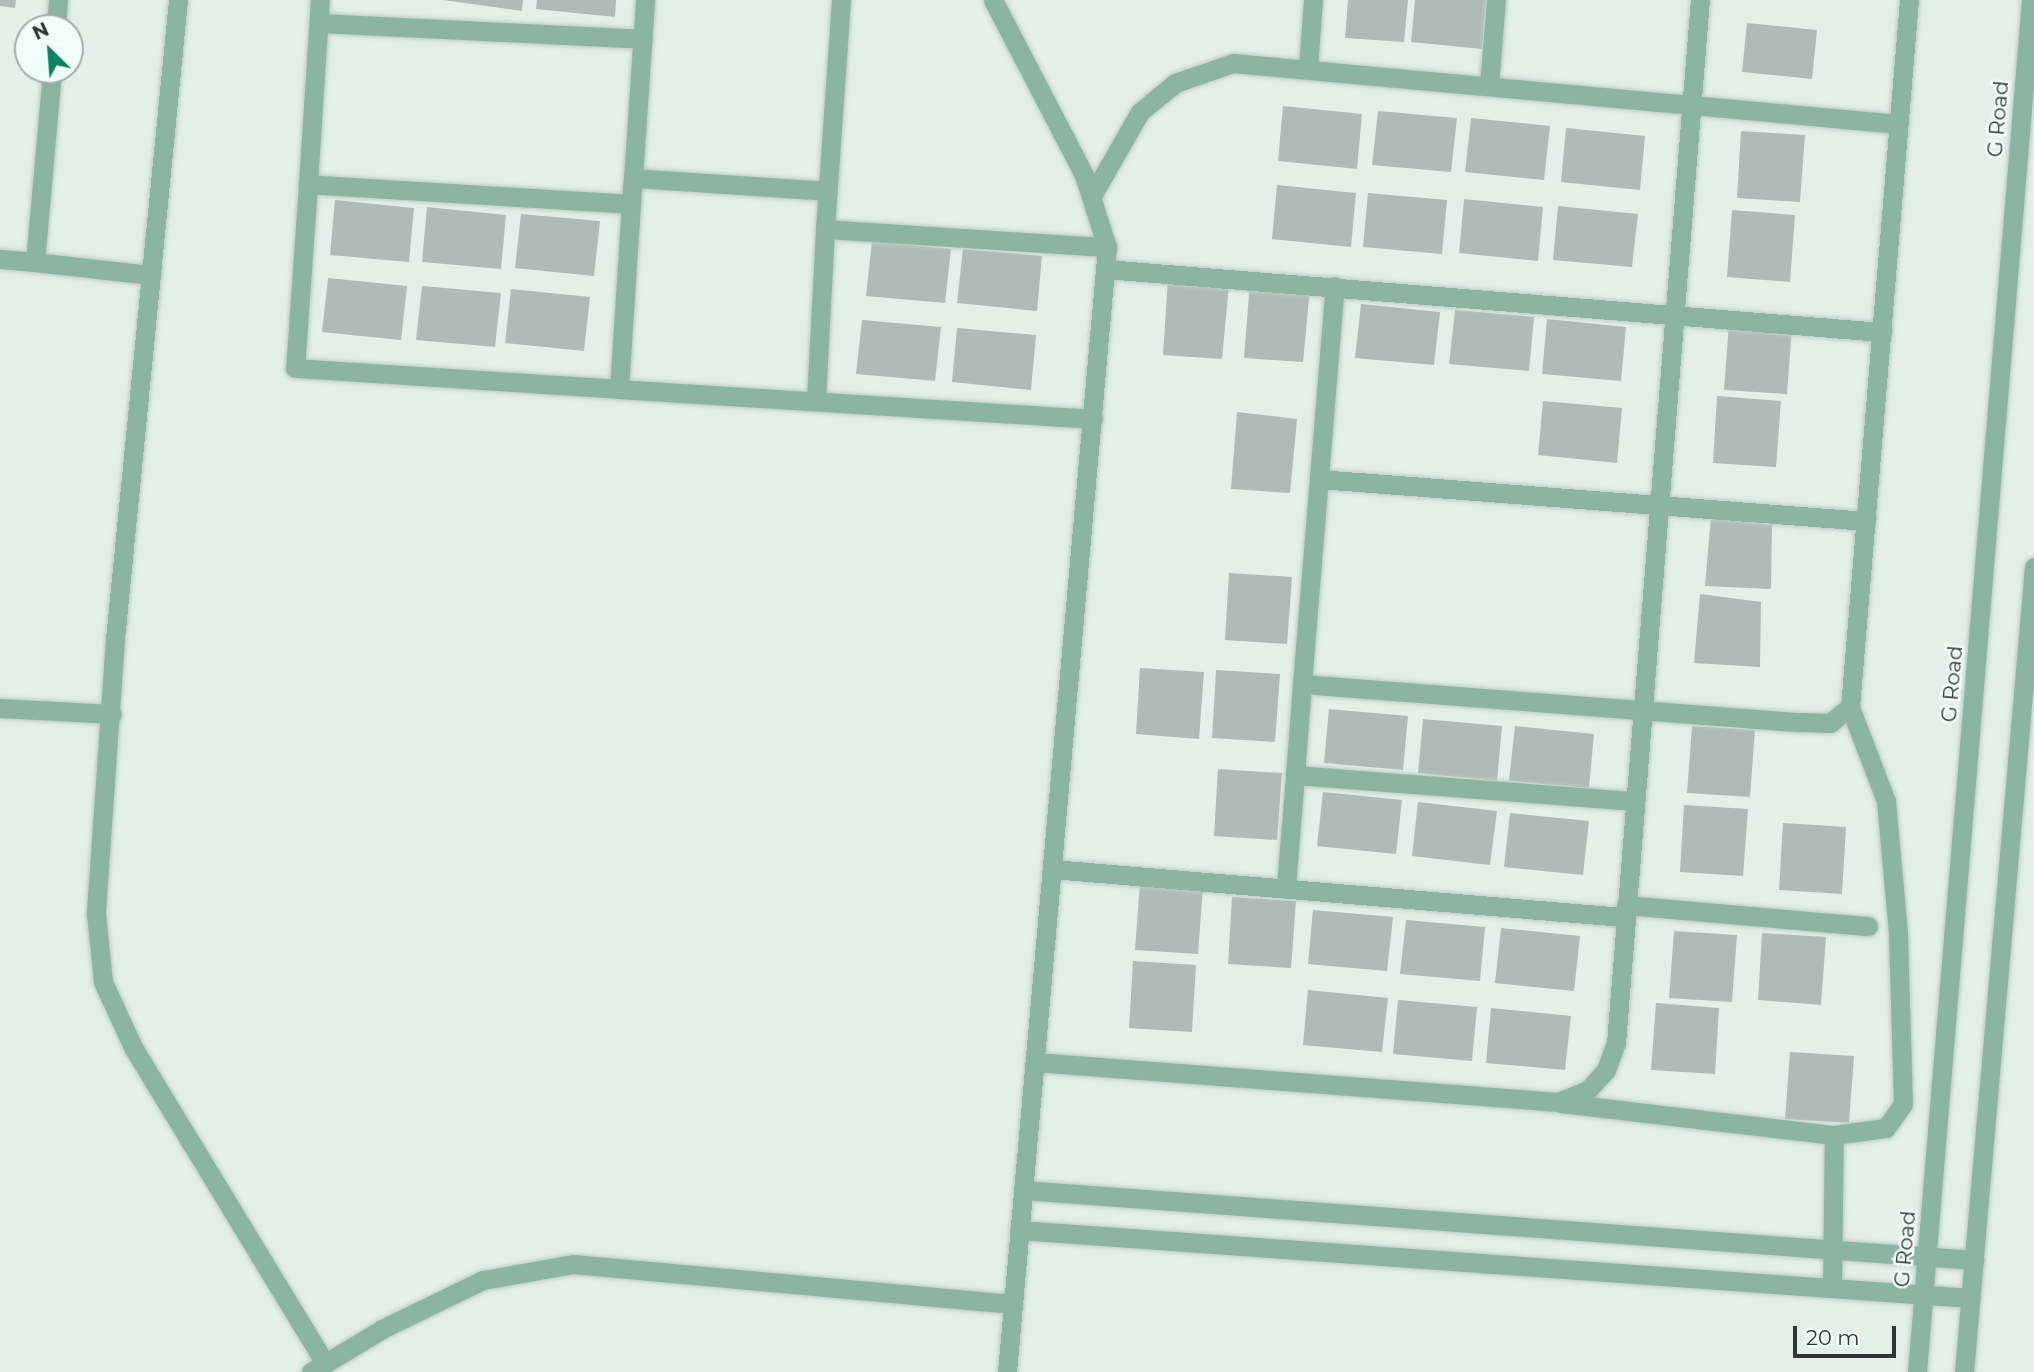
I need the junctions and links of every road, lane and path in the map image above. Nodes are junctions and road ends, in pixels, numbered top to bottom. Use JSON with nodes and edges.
{"nodes":[{"id":1,"x":178,"y":0,"type":"edge"},
{"id":2,"x":320,"y":0,"type":"edge"},
{"id":3,"x":645,"y":0,"type":"edge"},
{"id":4,"x":841,"y":0,"type":"edge"},
{"id":5,"x":993,"y":0,"type":"edge"},
{"id":6,"x":1313,"y":0,"type":"edge"},
{"id":7,"x":1496,"y":0,"type":"edge"},
{"id":8,"x":1700,"y":0,"type":"edge"},
{"id":9,"x":1909,"y":0,"type":"edge"},
{"id":10,"x":2031,"y":0,"type":"edge"},
{"id":11,"x":319,"y":23,"type":"junction"},
{"id":12,"x":643,"y":39,"type":"junction"},
{"id":13,"x":1308,"y":67,"type":"junction"},
{"id":14,"x":51,"y":84,"type":"edge"},
{"id":15,"x":1489,"y":85,"type":"junction"},
{"id":16,"x":1692,"y":104,"type":"junction"},
{"id":17,"x":1899,"y":124,"type":"junction"},
{"id":18,"x":633,"y":178,"type":"junction"},
{"id":19,"x":308,"y":184,"type":"junction"},
{"id":20,"x":828,"y":191,"type":"junction"},
{"id":21,"x":1093,"y":194,"type":"junction"},
{"id":22,"x":631,"y":204,"type":"junction"},
{"id":23,"x":825,"y":229,"type":"junction"},
{"id":24,"x":1107,"y":247,"type":"junction"},
{"id":25,"x":0,"y":259,"type":"edge"},
{"id":26,"x":34,"y":262,"type":"junction"},
{"id":27,"x":1105,"y":269,"type":"junction"},
{"id":28,"x":151,"y":275,"type":"junction"},
{"id":29,"x":1335,"y":286,"type":"junction"},
{"id":30,"x":1675,"y":313,"type":"junction"},
{"id":31,"x":1882,"y":332,"type":"junction"},
{"id":32,"x":619,"y":389,"type":"junction"},
{"id":33,"x":817,"y":401,"type":"junction"},
{"id":34,"x":1093,"y":419,"type":"junction"},
{"id":35,"x":1319,"y":479,"type":"junction"},
{"id":36,"x":1659,"y":505,"type":"junction"},
{"id":37,"x":1866,"y":521,"type":"junction"},
{"id":38,"x":2034,"y":567,"type":"edge"},
{"id":39,"x":1303,"y":684,"type":"junction"},
{"id":40,"x":1850,"y":706,"type":"junction"},
{"id":41,"x":0,"y":708,"type":"edge"},
{"id":42,"x":1642,"y":710,"type":"junction"},
{"id":43,"x":112,"y":714,"type":"junction"},
{"id":44,"x":1295,"y":775,"type":"junction"},
{"id":45,"x":1635,"y":801,"type":"junction"},
{"id":46,"x":1052,"y":869,"type":"junction"},
{"id":47,"x":1286,"y":887,"type":"junction"},
{"id":48,"x":1625,"y":911,"type":"junction"},
{"id":49,"x":1868,"y":926,"type":"dead end"},
{"id":50,"x":1034,"y":1062,"type":"junction"},
{"id":51,"x":1558,"y":1102,"type":"junction"},
{"id":52,"x":1834,"y":1135,"type":"junction"},
{"id":53,"x":1023,"y":1190,"type":"junction"},
{"id":54,"x":1019,"y":1230,"type":"junction"},
{"id":55,"x":1835,"y":1250,"type":"junction"},
{"id":56,"x":1927,"y":1257,"type":"junction"},
{"id":57,"x":1974,"y":1260,"type":"junction"},
{"id":58,"x":1832,"y":1288,"type":"junction"},
{"id":59,"x":1924,"y":1294,"type":"junction"},
{"id":60,"x":1971,"y":1298,"type":"junction"},
{"id":61,"x":1013,"y":1304,"type":"junction"},
{"id":62,"x":318,"y":1368,"type":"edge"},
{"id":63,"x":1007,"y":1372,"type":"edge"},
{"id":64,"x":1917,"y":1372,"type":"edge"},
{"id":65,"x":1964,"y":1372,"type":"edge"}],
"edges":[{"from":1,"to":28,"type":"street"},
{"from":2,"to":11,"type":"street"},
{"from":3,"to":12,"type":"street"},
{"from":4,"to":20,"type":"street"},
{"from":5,"to":21,"type":"street"},
{"from":6,"to":13,"type":"street"},
{"from":7,"to":15,"type":"street"},
{"from":8,"to":16,"type":"street"},
{"from":9,"to":17,"type":"street"},
{"from":10,"to":56,"type":"street","name":"G Road"},
{"from":11,"to":12,"type":"street"},
{"from":11,"to":19,"type":"street"},
{"from":12,"to":18,"type":"street"},
{"from":13,"to":15,"type":"street"},
{"from":13,"to":21,"type":"street"},
{"from":14,"to":26,"type":"street"},
{"from":15,"to":16,"type":"street"},
{"from":16,"to":17,"type":"street"},
{"from":16,"to":30,"type":"street"},
{"from":17,"to":31,"type":"street"},
{"from":18,"to":20,"type":"street"},
{"from":18,"to":22,"type":"street"},
{"from":19,"to":22,"type":"street"},
{"from":19,"to":32,"type":"street"},
{"from":20,"to":23,"type":"street"},
{"from":21,"to":24,"type":"street"},
{"from":22,"to":32,"type":"street"},
{"from":23,"to":24,"type":"street"},
{"from":23,"to":33,"type":"street"},
{"from":24,"to":27,"type":"street"},
{"from":25,"to":26,"type":"street"},
{"from":26,"to":28,"type":"street"},
{"from":27,"to":29,"type":"street"},
{"from":27,"to":34,"type":"street"},
{"from":28,"to":43,"type":"street"},
{"from":29,"to":30,"type":"street"},
{"from":29,"to":35,"type":"street"},
{"from":30,"to":31,"type":"street"},
{"from":30,"to":36,"type":"street"},
{"from":31,"to":37,"type":"street"},
{"from":32,"to":33,"type":"street"},
{"from":33,"to":34,"type":"street"},
{"from":34,"to":46,"type":"street"},
{"from":35,"to":36,"type":"street"},
{"from":35,"to":39,"type":"street"},
{"from":36,"to":37,"type":"street"},
{"from":36,"to":42,"type":"street"},
{"from":37,"to":40,"type":"street"},
{"from":38,"to":57,"type":"street"},
{"from":39,"to":42,"type":"street"},
{"from":39,"to":44,"type":"street"},
{"from":40,"to":42,"type":"street"},
{"from":40,"to":52,"type":"street"},
{"from":41,"to":43,"type":"street"},
{"from":42,"to":45,"type":"street"},
{"from":43,"to":62,"type":"street"},
{"from":44,"to":45,"type":"street"},
{"from":44,"to":47,"type":"street"},
{"from":45,"to":48,"type":"street"},
{"from":46,"to":47,"type":"street"},
{"from":46,"to":50,"type":"street"},
{"from":47,"to":48,"type":"street"},
{"from":48,"to":49,"type":"street"},
{"from":48,"to":51,"type":"street"},
{"from":50,"to":51,"type":"street"},
{"from":50,"to":53,"type":"street"},
{"from":51,"to":52,"type":"street"},
{"from":52,"to":55,"type":"street"},
{"from":53,"to":54,"type":"street"},
{"from":53,"to":55,"type":"street"},
{"from":54,"to":58,"type":"street"},
{"from":54,"to":61,"type":"street"},
{"from":55,"to":56,"type":"street"},
{"from":55,"to":58,"type":"street"},
{"from":56,"to":57,"type":"street"},
{"from":56,"to":59,"type":"street","name":"G Road"},
{"from":57,"to":60,"type":"street"},
{"from":58,"to":59,"type":"street"},
{"from":59,"to":60,"type":"street"},
{"from":59,"to":64,"type":"street","name":"G Road"},
{"from":60,"to":65,"type":"street"},
{"from":61,"to":62,"type":"street"},
{"from":61,"to":63,"type":"street"}]}
